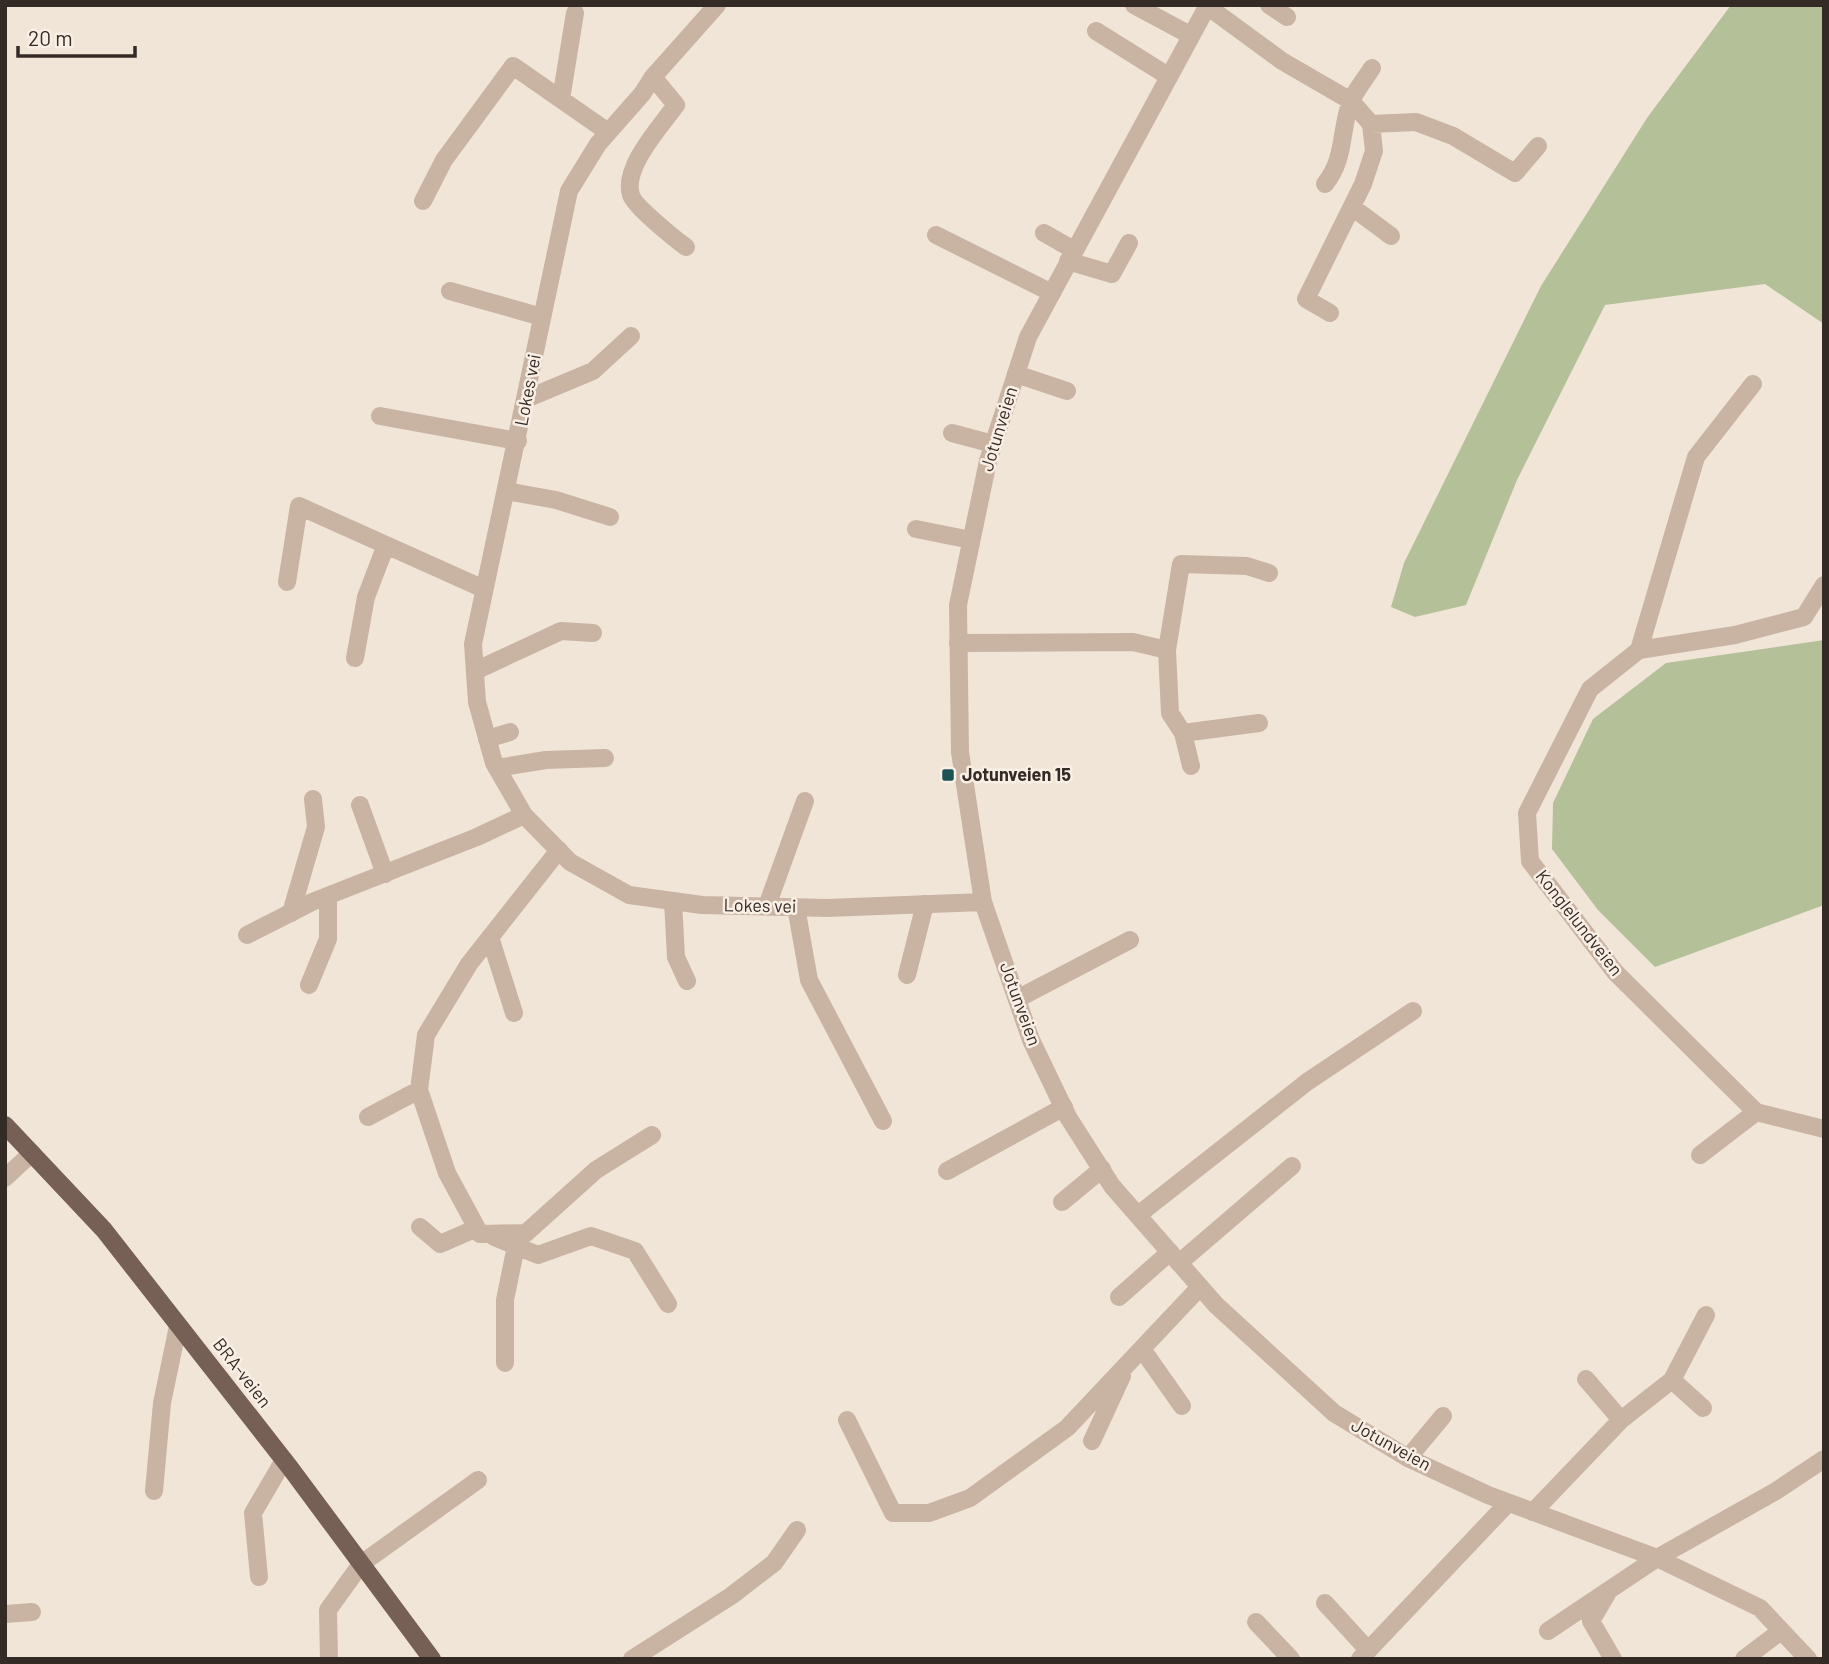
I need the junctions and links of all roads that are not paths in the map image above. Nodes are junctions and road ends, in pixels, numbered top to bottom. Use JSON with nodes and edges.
{"nodes":[{"id":1,"x":717,"y":5,"type":"edge"},
{"id":2,"x":1134,"y":5,"type":"edge"},
{"id":3,"x":1269,"y":5,"type":"edge"},
{"id":4,"x":1207,"y":6,"type":"edge"},
{"id":5,"x":575,"y":13,"type":"dead end"},
{"id":6,"x":1287,"y":17,"type":"dead end"},
{"id":7,"x":1096,"y":31,"type":"dead end"},
{"id":8,"x":1190,"y":35,"type":"junction"},
{"id":9,"x":1372,"y":68,"type":"dead end"},
{"id":10,"x":1168,"y":76,"type":"junction"},
{"id":11,"x":653,"y":77,"type":"junction"},
{"id":12,"x":561,"y":99,"type":"junction"},
{"id":13,"x":1351,"y":101,"type":"junction"},
{"id":14,"x":1371,"y":124,"type":"junction"},
{"id":15,"x":608,"y":132,"type":"junction"},
{"id":16,"x":1538,"y":146,"type":"dead end"},
{"id":17,"x":1325,"y":184,"type":"dead end"},
{"id":18,"x":423,"y":201,"type":"dead end"},
{"id":19,"x":1352,"y":207,"type":"junction"},
{"id":20,"x":1044,"y":233,"type":"dead end"},
{"id":21,"x":936,"y":235,"type":"dead end"},
{"id":22,"x":1391,"y":236,"type":"dead end"},
{"id":23,"x":1129,"y":243,"type":"dead end"},
{"id":24,"x":686,"y":247,"type":"dead end"},
{"id":25,"x":1071,"y":256,"type":"junction"},
{"id":26,"x":450,"y":291,"type":"dead end"},
{"id":27,"x":1052,"y":293,"type":"junction"},
{"id":28,"x":1330,"y":313,"type":"dead end"},
{"id":29,"x":542,"y":317,"type":"junction"},
{"id":30,"x":631,"y":336,"type":"dead end"},
{"id":31,"x":1016,"y":374,"type":"junction"},
{"id":32,"x":1753,"y":384,"type":"dead end"},
{"id":33,"x":1067,"y":391,"type":"dead end"},
{"id":34,"x":526,"y":399,"type":"junction"},
{"id":35,"x":380,"y":416,"type":"dead end"},
{"id":36,"x":952,"y":433,"type":"dead end"},
{"id":37,"x":518,"y":441,"type":"junction"},
{"id":38,"x":993,"y":444,"type":"junction"},
{"id":39,"x":506,"y":491,"type":"junction"},
{"id":40,"x":610,"y":517,"type":"dead end"},
{"id":41,"x":916,"y":529,"type":"dead end"},
{"id":42,"x":971,"y":540,"type":"junction"},
{"id":43,"x":386,"y":545,"type":"junction"},
{"id":44,"x":1269,"y":573,"type":"dead end"},
{"id":45,"x":287,"y":582,"type":"dead end"},
{"id":46,"x":1824,"y":585,"type":"edge"},
{"id":47,"x":484,"y":589,"type":"junction"},
{"id":48,"x":593,"y":633,"type":"dead end"},
{"id":49,"x":958,"y":643,"type":"junction"},
{"id":50,"x":1167,"y":650,"type":"junction"},
{"id":51,"x":1639,"y":650,"type":"junction"},
{"id":52,"x":355,"y":658,"type":"dead end"},
{"id":53,"x":475,"y":671,"type":"junction"},
{"id":54,"x":1259,"y":723,"type":"dead end"},
{"id":55,"x":510,"y":732,"type":"dead end"},
{"id":56,"x":1182,"y":733,"type":"junction"},
{"id":57,"x":487,"y":739,"type":"junction"},
{"id":58,"x":605,"y":758,"type":"dead end"},
{"id":59,"x":1191,"y":766,"type":"dead end"},
{"id":60,"x":497,"y":768,"type":"junction"},
{"id":61,"x":313,"y":799,"type":"dead end"},
{"id":62,"x":805,"y":801,"type":"dead end"},
{"id":63,"x":360,"y":805,"type":"dead end"},
{"id":64,"x":524,"y":815,"type":"junction"},
{"id":65,"x":558,"y":850,"type":"junction"},
{"id":66,"x":385,"y":874,"type":"junction"},
{"id":67,"x":328,"y":896,"type":"junction"},
{"id":68,"x":673,"y":901,"type":"junction"},
{"id":69,"x":983,"y":902,"type":"junction"},
{"id":70,"x":925,"y":904,"type":"junction"},
{"id":71,"x":767,"y":906,"type":"junction"},
{"id":72,"x":796,"y":907,"type":"junction"},
{"id":73,"x":291,"y":912,"type":"junction"},
{"id":74,"x":247,"y":934,"type":"dead end"},
{"id":75,"x":490,"y":937,"type":"junction"},
{"id":76,"x":1129,"y":940,"type":"dead end"},
{"id":77,"x":907,"y":975,"type":"dead end"},
{"id":78,"x":687,"y":981,"type":"dead end"},
{"id":79,"x":309,"y":985,"type":"dead end"},
{"id":80,"x":1017,"y":999,"type":"junction"},
{"id":81,"x":1413,"y":1011,"type":"dead end"},
{"id":82,"x":514,"y":1013,"type":"dead end"},
{"id":83,"x":419,"y":1090,"type":"junction"},
{"id":84,"x":1064,"y":1107,"type":"junction"},
{"id":85,"x":1756,"y":1112,"type":"junction"},
{"id":86,"x":368,"y":1117,"type":"dead end"},
{"id":87,"x":883,"y":1121,"type":"dead end"},
{"id":88,"x":5,"y":1125,"type":"edge"},
{"id":89,"x":1824,"y":1129,"type":"edge"},
{"id":90,"x":652,"y":1135,"type":"dead end"},
{"id":91,"x":32,"y":1153,"type":"junction"},
{"id":92,"x":1700,"y":1155,"type":"dead end"},
{"id":93,"x":1292,"y":1166,"type":"dead end"},
{"id":94,"x":1102,"y":1169,"type":"junction"},
{"id":95,"x":947,"y":1171,"type":"dead end"},
{"id":96,"x":5,"y":1178,"type":"edge"},
{"id":97,"x":1062,"y":1202,"type":"dead end"},
{"id":98,"x":1138,"y":1216,"type":"junction"},
{"id":99,"x":421,"y":1227,"type":"dead end"},
{"id":100,"x":482,"y":1231,"type":"junction"},
{"id":101,"x":516,"y":1245,"type":"junction"},
{"id":102,"x":1174,"y":1257,"type":"junction"},
{"id":103,"x":1200,"y":1287,"type":"junction"},
{"id":104,"x":1119,"y":1297,"type":"dead end"},
{"id":105,"x":668,"y":1304,"type":"dead end"},
{"id":106,"x":1706,"y":1315,"type":"dead end"},
{"id":107,"x":178,"y":1326,"type":"junction"},
{"id":108,"x":1142,"y":1349,"type":"junction"},
{"id":109,"x":505,"y":1363,"type":"dead end"},
{"id":110,"x":1128,"y":1363,"type":"junction"},
{"id":111,"x":1586,"y":1379,"type":"dead end"},
{"id":112,"x":1672,"y":1380,"type":"junction"},
{"id":113,"x":1182,"y":1406,"type":"dead end"},
{"id":114,"x":1703,"y":1408,"type":"dead end"},
{"id":115,"x":1443,"y":1416,"type":"dead end"},
{"id":116,"x":848,"y":1420,"type":"dead end"},
{"id":117,"x":1621,"y":1420,"type":"junction"},
{"id":118,"x":1092,"y":1441,"type":"dead end"},
{"id":119,"x":1408,"y":1458,"type":"junction"},
{"id":120,"x":1824,"y":1459,"type":"edge"},
{"id":121,"x":284,"y":1460,"type":"junction"},
{"id":122,"x":478,"y":1480,"type":"dead end"},
{"id":123,"x":154,"y":1491,"type":"dead end"},
{"id":124,"x":1508,"y":1503,"type":"junction"},
{"id":125,"x":1533,"y":1512,"type":"junction"},
{"id":126,"x":797,"y":1530,"type":"dead end"},
{"id":127,"x":1657,"y":1558,"type":"junction"},
{"id":128,"x":361,"y":1564,"type":"junction"},
{"id":129,"x":258,"y":1577,"type":"dead end"},
{"id":130,"x":1609,"y":1591,"type":"junction"},
{"id":131,"x":1325,"y":1603,"type":"dead end"},
{"id":132,"x":32,"y":1612,"type":"dead end"},
{"id":133,"x":5,"y":1614,"type":"edge"},
{"id":134,"x":1256,"y":1622,"type":"dead end"},
{"id":135,"x":1548,"y":1631,"type":"dead end"},
{"id":136,"x":1782,"y":1631,"type":"junction"},
{"id":137,"x":1364,"y":1654,"type":"edge"},
{"id":138,"x":329,"y":1659,"type":"edge"},
{"id":139,"x":432,"y":1659,"type":"edge"},
{"id":140,"x":632,"y":1659,"type":"edge"},
{"id":141,"x":1290,"y":1659,"type":"edge"},
{"id":142,"x":1613,"y":1659,"type":"edge"},
{"id":143,"x":1744,"y":1659,"type":"edge"},
{"id":144,"x":1808,"y":1659,"type":"edge"}],
"edges":[{"from":1,"to":11,"type":"street","name":"Lokes vei"},
{"from":2,"to":8,"type":"street"},
{"from":3,"to":6,"type":"street"},
{"from":4,"to":8,"type":"street","name":"Jotunveien"},
{"from":4,"to":13,"type":"street"},
{"from":5,"to":12,"type":"street"},
{"from":7,"to":10,"type":"street"},
{"from":8,"to":10,"type":"street","name":"Jotunveien"},
{"from":9,"to":13,"type":"street"},
{"from":10,"to":25,"type":"street","name":"Jotunveien"},
{"from":11,"to":15,"type":"street","name":"Lokes vei"},
{"from":11,"to":24,"type":"street"},
{"from":12,"to":15,"type":"street"},
{"from":12,"to":18,"type":"street"},
{"from":13,"to":14,"type":"street"},
{"from":13,"to":17,"type":"street"},
{"from":14,"to":16,"type":"street"},
{"from":14,"to":19,"type":"street"},
{"from":15,"to":29,"type":"street","name":"Lokes vei"},
{"from":19,"to":22,"type":"street"},
{"from":19,"to":28,"type":"street"},
{"from":20,"to":25,"type":"street"},
{"from":21,"to":27,"type":"street"},
{"from":23,"to":25,"type":"street"},
{"from":25,"to":27,"type":"street","name":"Jotunveien"},
{"from":26,"to":29,"type":"street"},
{"from":27,"to":31,"type":"street","name":"Jotunveien"},
{"from":29,"to":34,"type":"street","name":"Lokes vei"},
{"from":30,"to":34,"type":"street"},
{"from":31,"to":33,"type":"street"},
{"from":31,"to":38,"type":"street","name":"Jotunveien"},
{"from":32,"to":51,"type":"street"},
{"from":34,"to":37,"type":"street","name":"Lokes vei"},
{"from":35,"to":37,"type":"street"},
{"from":36,"to":38,"type":"street"},
{"from":37,"to":39,"type":"street","name":"Lokes vei"},
{"from":38,"to":42,"type":"street","name":"Jotunveien"},
{"from":39,"to":40,"type":"street"},
{"from":39,"to":47,"type":"street","name":"Lokes vei"},
{"from":41,"to":42,"type":"street"},
{"from":42,"to":49,"type":"street","name":"Jotunveien"},
{"from":43,"to":45,"type":"street"},
{"from":43,"to":47,"type":"street"},
{"from":43,"to":52,"type":"street"},
{"from":44,"to":50,"type":"street"},
{"from":46,"to":51,"type":"street"},
{"from":47,"to":53,"type":"street","name":"Lokes vei"},
{"from":48,"to":53,"type":"street"},
{"from":49,"to":50,"type":"street"},
{"from":49,"to":69,"type":"street","name":"Jotunveien"},
{"from":50,"to":56,"type":"street"},
{"from":51,"to":85,"type":"street","name":"Konglelundveien"},
{"from":53,"to":57,"type":"street","name":"Lokes vei"},
{"from":54,"to":56,"type":"street"},
{"from":55,"to":57,"type":"street"},
{"from":56,"to":59,"type":"street"},
{"from":57,"to":60,"type":"street","name":"Lokes vei"},
{"from":58,"to":60,"type":"street"},
{"from":60,"to":64,"type":"street","name":"Lokes vei"},
{"from":61,"to":73,"type":"street"},
{"from":62,"to":71,"type":"street"},
{"from":63,"to":66,"type":"street"},
{"from":64,"to":65,"type":"street","name":"Lokes vei"},
{"from":64,"to":66,"type":"street"},
{"from":65,"to":68,"type":"street","name":"Lokes vei"},
{"from":65,"to":75,"type":"street"},
{"from":66,"to":67,"type":"street"},
{"from":67,"to":73,"type":"street"},
{"from":67,"to":79,"type":"street"},
{"from":68,"to":71,"type":"street","name":"Lokes vei"},
{"from":68,"to":78,"type":"street"},
{"from":69,"to":70,"type":"street","name":"Lokes vei"},
{"from":69,"to":80,"type":"street","name":"Jotunveien"},
{"from":70,"to":72,"type":"street","name":"Lokes vei"},
{"from":70,"to":77,"type":"street"},
{"from":71,"to":72,"type":"street","name":"Lokes vei"},
{"from":72,"to":87,"type":"street"},
{"from":73,"to":74,"type":"street"},
{"from":75,"to":82,"type":"street"},
{"from":75,"to":83,"type":"street"},
{"from":76,"to":80,"type":"street"},
{"from":80,"to":84,"type":"street","name":"Jotunveien"},
{"from":81,"to":98,"type":"street"},
{"from":83,"to":86,"type":"street"},
{"from":83,"to":100,"type":"street"},
{"from":84,"to":94,"type":"street","name":"Jotunveien"},
{"from":84,"to":95,"type":"street"},
{"from":85,"to":89,"type":"street"},
{"from":85,"to":92,"type":"street"},
{"from":88,"to":91,"type":"main road","name":"BRA-veien"},
{"from":90,"to":100,"type":"street"},
{"from":91,"to":96,"type":"street"},
{"from":91,"to":107,"type":"main road","name":"BRA-veien"},
{"from":93,"to":102,"type":"street"},
{"from":94,"to":97,"type":"street"},
{"from":94,"to":98,"type":"street","name":"Jotunveien"},
{"from":98,"to":102,"type":"street","name":"Jotunveien"},
{"from":99,"to":100,"type":"street"},
{"from":100,"to":101,"type":"street"},
{"from":101,"to":105,"type":"street"},
{"from":101,"to":109,"type":"street"},
{"from":102,"to":103,"type":"street","name":"Jotunveien"},
{"from":102,"to":104,"type":"street"},
{"from":103,"to":108,"type":"street"},
{"from":103,"to":119,"type":"street","name":"Jotunveien"},
{"from":106,"to":112,"type":"street"},
{"from":107,"to":121,"type":"main road","name":"BRA-veien"},
{"from":107,"to":123,"type":"street"},
{"from":108,"to":110,"type":"street"},
{"from":108,"to":113,"type":"street"},
{"from":110,"to":116,"type":"street"},
{"from":110,"to":118,"type":"street"},
{"from":111,"to":117,"type":"street"},
{"from":112,"to":114,"type":"street"},
{"from":112,"to":117,"type":"street"},
{"from":115,"to":119,"type":"street"},
{"from":117,"to":125,"type":"street"},
{"from":119,"to":124,"type":"street","name":"Jotunveien"},
{"from":120,"to":127,"type":"street"},
{"from":121,"to":128,"type":"main road","name":"BRA-veien"},
{"from":121,"to":129,"type":"street"},
{"from":122,"to":128,"type":"street"},
{"from":124,"to":125,"type":"street","name":"Jotunveien"},
{"from":124,"to":137,"type":"street"},
{"from":125,"to":127,"type":"street","name":"Jotunveien"},
{"from":126,"to":140,"type":"street"},
{"from":127,"to":130,"type":"street"},
{"from":127,"to":136,"type":"street","name":"Jotunveien"},
{"from":128,"to":138,"type":"street"},
{"from":128,"to":139,"type":"main road","name":"BRA-veien"},
{"from":130,"to":135,"type":"street"},
{"from":130,"to":142,"type":"street"},
{"from":131,"to":137,"type":"street"},
{"from":132,"to":133,"type":"street"},
{"from":134,"to":141,"type":"street"},
{"from":136,"to":143,"type":"street"},
{"from":136,"to":144,"type":"street","name":"Jotunveien"}]}
